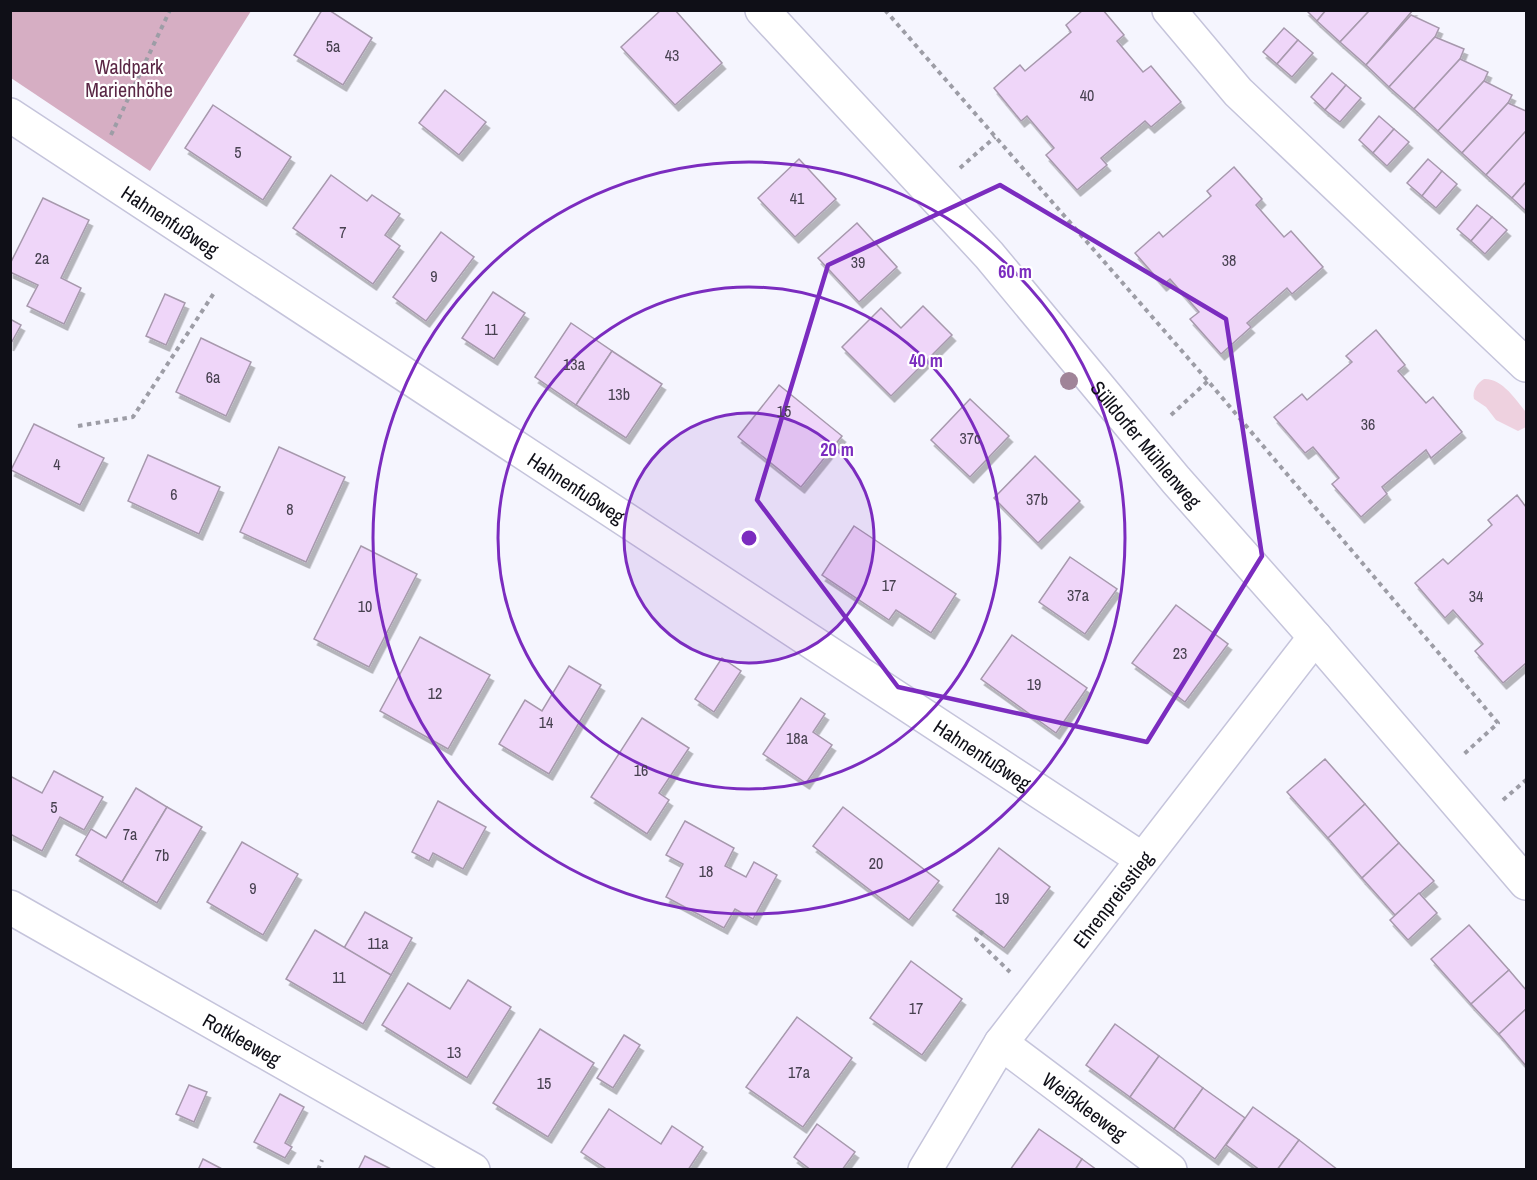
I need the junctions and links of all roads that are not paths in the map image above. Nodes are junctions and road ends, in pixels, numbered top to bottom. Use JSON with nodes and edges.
{"nodes":[{"id":1,"x":762,"y":10,"type":"edge"},
{"id":2,"x":1169,"y":10,"type":"edge"},
{"id":3,"x":10,"y":115,"type":"edge"},
{"id":4,"x":1527,"y":365,"type":"edge"},
{"id":5,"x":1315,"y":638,"type":"junction"},
{"id":6,"x":1142,"y":859,"type":"junction"},
{"id":7,"x":1527,"y":883,"type":"edge"},
{"id":8,"x":10,"y":908,"type":"edge"},
{"id":9,"x":1001,"y":1043,"type":"junction"},
{"id":10,"x":473,"y":1170,"type":"edge"},
{"id":11,"x":925,"y":1170,"type":"edge"},
{"id":12,"x":1170,"y":1170,"type":"edge"}],
"edges":[{"from":1,"to":5,"type":"street","name":"Sülldorfer Mühlenweg"},
{"from":2,"to":4,"type":"street"},
{"from":3,"to":6,"type":"street","name":"Hahnenfußweg"},
{"from":5,"to":6,"type":"street","name":"Ehrenpreisstieg"},
{"from":5,"to":7,"type":"street","name":"Sülldorfer Mühlenweg"},
{"from":6,"to":9,"type":"street","name":"Ehrenpreisstieg"},
{"from":8,"to":10,"type":"street","name":"Rotkleeweg"},
{"from":9,"to":11,"type":"street","name":"Ehrenpreisstieg"},
{"from":9,"to":12,"type":"street","name":"Weißkleeweg"}]}
